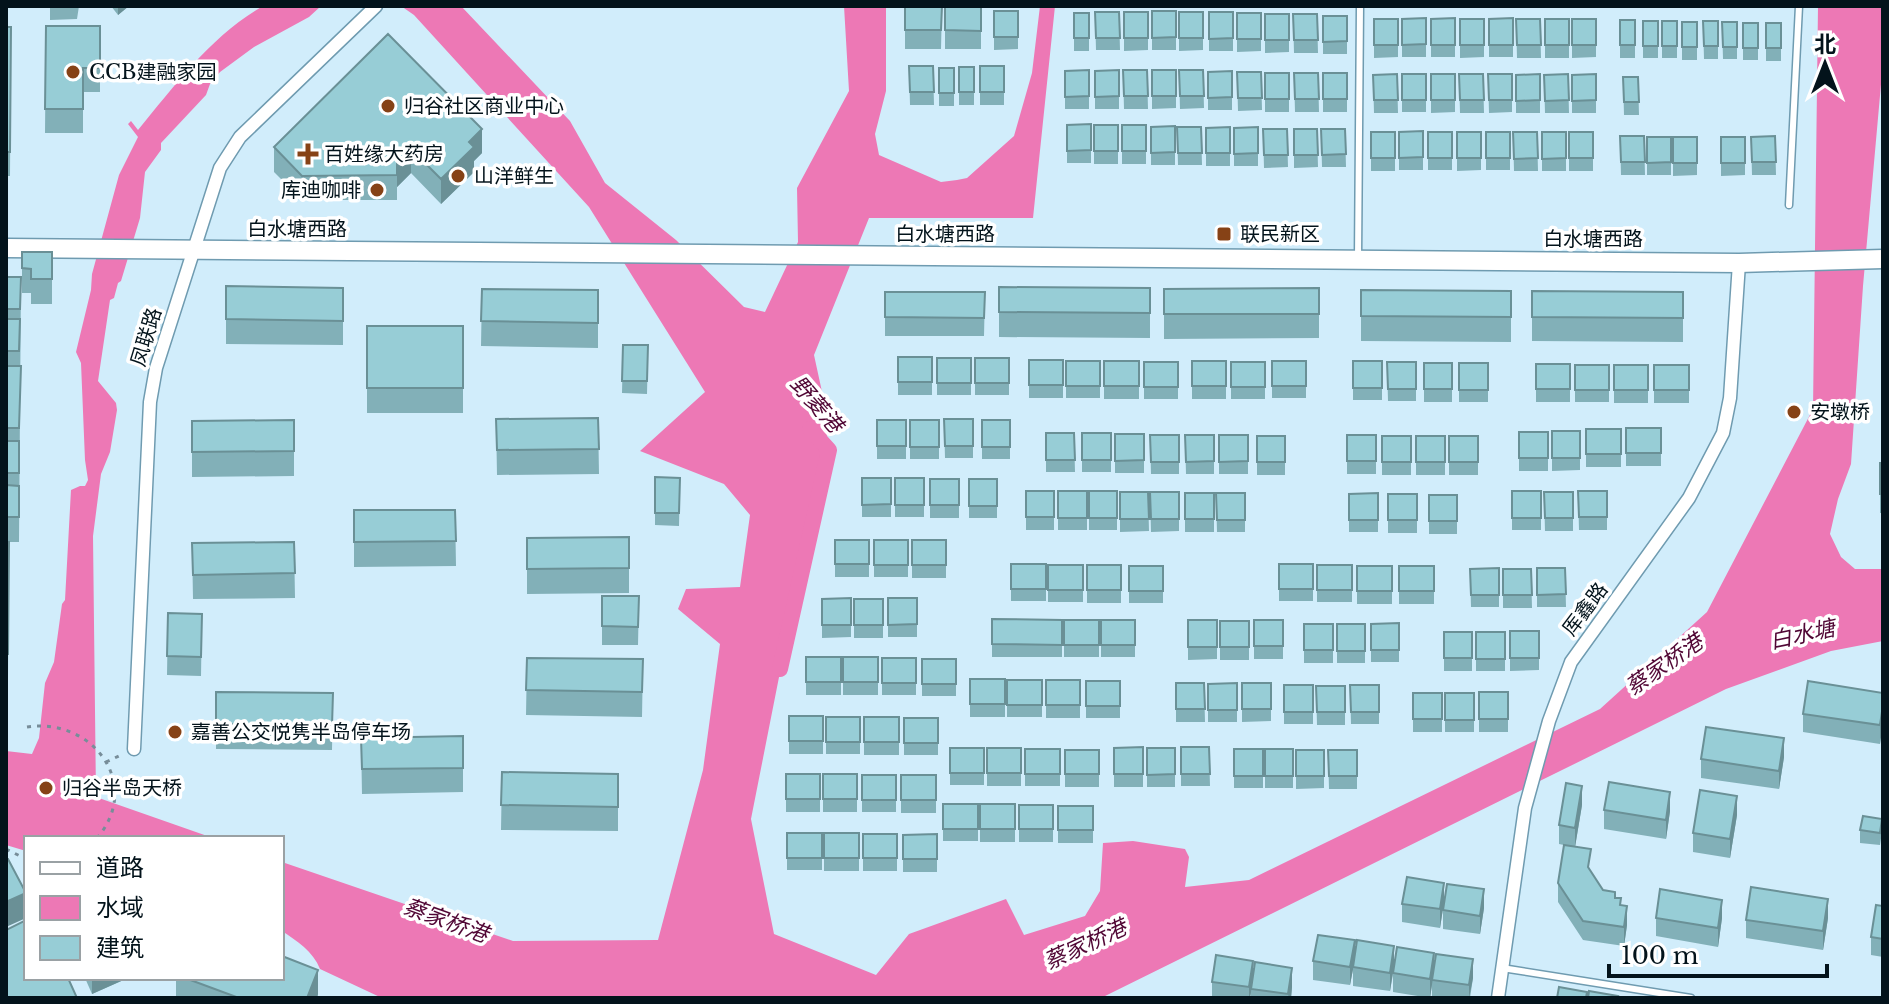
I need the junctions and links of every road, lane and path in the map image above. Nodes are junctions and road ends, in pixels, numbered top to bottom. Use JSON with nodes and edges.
{"nodes":[{"id":1,"x":376,"y":6,"type":"edge"},
{"id":2,"x":1360,"y":6,"type":"edge"},
{"id":3,"x":1799,"y":6,"type":"edge"},
{"id":4,"x":1789,"y":205,"type":"dead end"},
{"id":5,"x":6,"y":248,"type":"edge"},
{"id":6,"x":196,"y":250,"type":"junction"},
{"id":7,"x":1358,"y":259,"type":"junction"},
{"id":8,"x":1877,"y":259,"type":"edge"},
{"id":9,"x":1739,"y":263,"type":"junction"},
{"id":10,"x":27,"y":727,"type":"dead end"},
{"id":11,"x":134,"y":749,"type":"joint"},
{"id":12,"x":106,"y":762,"type":"junction"},
{"id":13,"x":98,"y":836,"type":"edge"},
{"id":14,"x":6,"y":849,"type":"edge"},
{"id":15,"x":24,"y":858,"type":"edge"},
{"id":16,"x":1502,"y":968,"type":"junction"},
{"id":17,"x":1498,"y":998,"type":"edge"},
{"id":18,"x":1691,"y":998,"type":"edge"}],
"edges":[{"from":1,"to":6,"type":"street","name":"凤联路"},
{"from":2,"to":7,"type":"lane"},
{"from":3,"to":4,"type":"lane"},
{"from":5,"to":6,"type":"street","name":"白水塘西路"},
{"from":6,"to":7,"type":"street","name":"白水塘西路"},
{"from":6,"to":11,"type":"street","name":"凤联路"},
{"from":7,"to":9,"type":"street","name":"白水塘西路"},
{"from":8,"to":9,"type":"street","name":"白水塘西路"},
{"from":9,"to":16,"type":"street","name":"厍鑫路"},
{"from":10,"to":12,"type":"path"},
{"from":11,"to":12,"type":"path"},
{"from":12,"to":13,"type":"path"},
{"from":14,"to":15,"type":"path"},
{"from":16,"to":17,"type":"street","name":"厍鑫路"},
{"from":16,"to":18,"type":"lane"}]}
